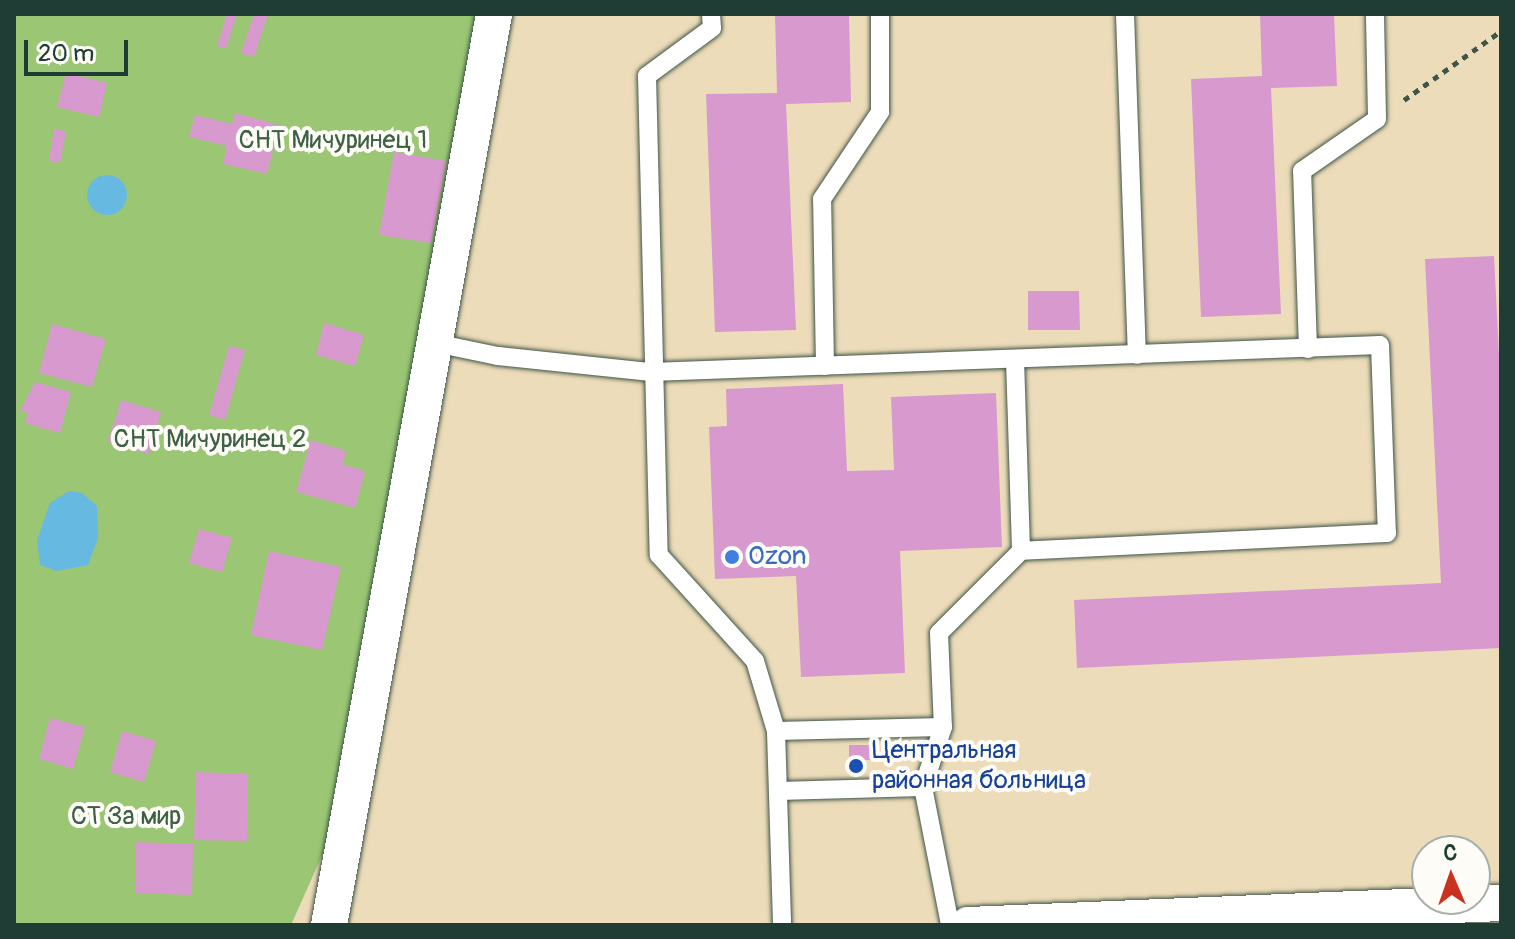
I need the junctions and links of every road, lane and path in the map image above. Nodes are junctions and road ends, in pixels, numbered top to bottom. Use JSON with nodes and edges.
{"nodes":[{"id":1,"x":494,"y":14,"type":"edge"},
{"id":2,"x":711,"y":14,"type":"edge"},
{"id":3,"x":880,"y":14,"type":"edge"},
{"id":4,"x":1125,"y":14,"type":"edge"},
{"id":5,"x":1375,"y":14,"type":"edge"},
{"id":6,"x":1501,"y":31,"type":"edge"},
{"id":7,"x":1377,"y":119,"type":"junction"},
{"id":8,"x":435,"y":343,"type":"junction"},
{"id":9,"x":1308,"y":349,"type":"junction"},
{"id":10,"x":1137,"y":355,"type":"junction"},
{"id":11,"x":1015,"y":359,"type":"junction"},
{"id":12,"x":825,"y":366,"type":"junction"},
{"id":13,"x":651,"y":372,"type":"junction"},
{"id":14,"x":1021,"y":551,"type":"junction"},
{"id":15,"x":943,"y":727,"type":"junction"},
{"id":16,"x":776,"y":731,"type":"junction"},
{"id":17,"x":923,"y":787,"type":"junction"},
{"id":18,"x":778,"y":791,"type":"junction"},
{"id":19,"x":1501,"y":903,"type":"edge"},
{"id":20,"x":1333,"y":919,"type":"edge"},
{"id":21,"x":329,"y":925,"type":"edge"},
{"id":22,"x":782,"y":925,"type":"edge"},
{"id":23,"x":950,"y":925,"type":"edge"},
{"id":24,"x":968,"y":925,"type":"edge"}],
"edges":[{"from":1,"to":8,"type":"street"},
{"from":2,"to":13,"type":"lane"},
{"from":3,"to":12,"type":"lane"},
{"from":4,"to":10,"type":"lane"},
{"from":5,"to":7,"type":"lane"},
{"from":6,"to":7,"type":"path"},
{"from":7,"to":9,"type":"lane"},
{"from":8,"to":13,"type":"lane"},
{"from":8,"to":21,"type":"street"},
{"from":9,"to":10,"type":"lane"},
{"from":9,"to":14,"type":"lane"},
{"from":10,"to":11,"type":"lane"},
{"from":11,"to":12,"type":"lane"},
{"from":11,"to":14,"type":"lane"},
{"from":12,"to":13,"type":"lane"},
{"from":13,"to":16,"type":"lane"},
{"from":14,"to":15,"type":"lane"},
{"from":15,"to":16,"type":"lane"},
{"from":15,"to":17,"type":"lane"},
{"from":16,"to":18,"type":"lane"},
{"from":17,"to":18,"type":"lane"},
{"from":17,"to":23,"type":"lane"},
{"from":18,"to":22,"type":"lane"},
{"from":19,"to":20,"type":"street"},
{"from":20,"to":24,"type":"street"}]}
